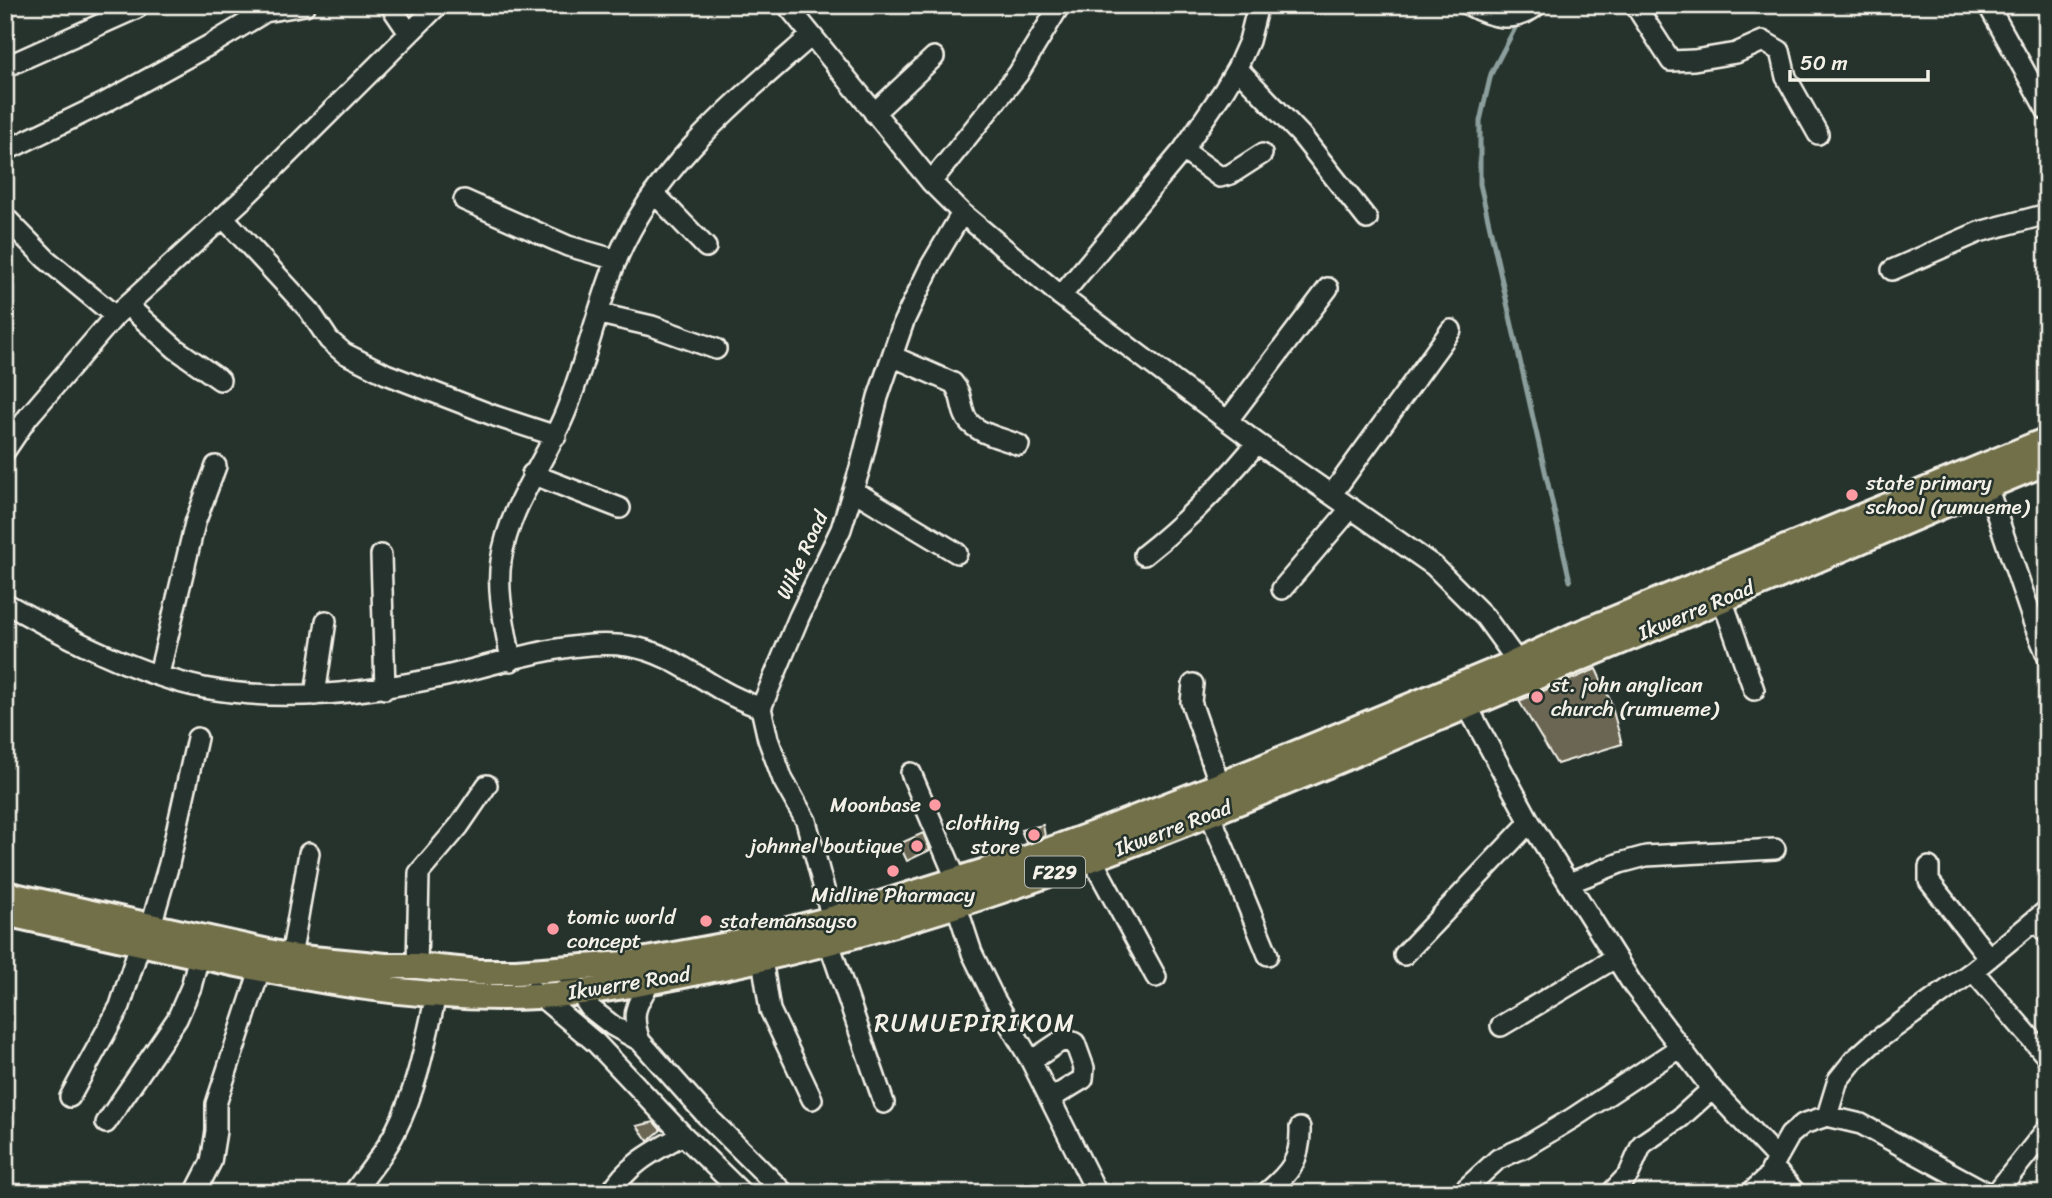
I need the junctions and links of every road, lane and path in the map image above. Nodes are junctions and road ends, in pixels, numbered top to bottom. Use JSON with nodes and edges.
{"nodes":[{"id":1,"x":305,"y":5,"type":"edge"},
{"id":2,"x":390,"y":5,"type":"edge"},
{"id":3,"x":438,"y":5,"type":"edge"},
{"id":4,"x":787,"y":5,"type":"edge"},
{"id":5,"x":1060,"y":5,"type":"edge"},
{"id":6,"x":1258,"y":5,"type":"edge"},
{"id":7,"x":1468,"y":5,"type":"edge"},
{"id":8,"x":1537,"y":5,"type":"edge"},
{"id":9,"x":1635,"y":5,"type":"edge"},
{"id":10,"x":1988,"y":5,"type":"edge"},
{"id":11,"x":136,"y":8,"type":"dead end"},
{"id":12,"x":409,"y":33,"type":"junction"},
{"id":13,"x":811,"y":36,"type":"junction"},
{"id":14,"x":934,"y":57,"type":"dead end"},
{"id":15,"x":5,"y":67,"type":"edge"},
{"id":16,"x":1237,"y":68,"type":"junction"},
{"id":17,"x":2047,"y":111,"type":"edge"},
{"id":18,"x":874,"y":113,"type":"junction"},
{"id":19,"x":1818,"y":134,"type":"dead end"},
{"id":20,"x":1182,"y":150,"type":"junction"},
{"id":21,"x":5,"y":151,"type":"edge"},
{"id":22,"x":1262,"y":154,"type":"dead end"},
{"id":23,"x":931,"y":183,"type":"junction"},
{"id":24,"x":654,"y":193,"type":"junction"},
{"id":25,"x":464,"y":200,"type":"dead end"},
{"id":26,"x":962,"y":213,"type":"junction"},
{"id":27,"x":2047,"y":215,"type":"edge"},
{"id":28,"x":5,"y":217,"type":"edge"},
{"id":29,"x":223,"y":217,"type":"junction"},
{"id":30,"x":1367,"y":219,"type":"dead end"},
{"id":31,"x":706,"y":247,"type":"dead end"},
{"id":32,"x":617,"y":260,"type":"junction"},
{"id":33,"x":1892,"y":270,"type":"dead end"},
{"id":34,"x":1328,"y":288,"type":"dead end"},
{"id":35,"x":1061,"y":296,"type":"junction"},
{"id":36,"x":121,"y":310,"type":"junction"},
{"id":37,"x":600,"y":314,"type":"junction"},
{"id":38,"x":1451,"y":330,"type":"dead end"},
{"id":39,"x":716,"y":349,"type":"dead end"},
{"id":40,"x":892,"y":356,"type":"junction"},
{"id":41,"x":220,"y":380,"type":"dead end"},
{"id":42,"x":1228,"y":420,"type":"junction"},
{"id":43,"x":556,"y":436,"type":"junction"},
{"id":44,"x":2047,"y":440,"type":"edge"},
{"id":45,"x":1257,"y":443,"type":"junction"},
{"id":46,"x":1019,"y":445,"type":"dead end"},
{"id":47,"x":5,"y":451,"type":"edge"},
{"id":48,"x":2047,"y":462,"type":"edge"},
{"id":49,"x":216,"y":466,"type":"dead end"},
{"id":50,"x":532,"y":474,"type":"junction"},
{"id":51,"x":1987,"y":486,"type":"junction"},
{"id":52,"x":853,"y":491,"type":"junction"},
{"id":53,"x":1332,"y":494,"type":"junction"},
{"id":54,"x":620,"y":508,"type":"dead end"},
{"id":55,"x":1350,"y":508,"type":"junction"},
{"id":56,"x":957,"y":553,"type":"dead end"},
{"id":57,"x":381,"y":555,"type":"dead end"},
{"id":58,"x":1144,"y":555,"type":"dead end"},
{"id":59,"x":1282,"y":589,"type":"dead end"},
{"id":60,"x":1722,"y":599,"type":"junction"},
{"id":61,"x":5,"y":603,"type":"edge"},
{"id":62,"x":326,"y":621,"type":"dead end"},
{"id":63,"x":2047,"y":655,"type":"edge"},
{"id":64,"x":511,"y":661,"type":"junction"},
{"id":65,"x":1524,"y":670,"type":"junction"},
{"id":66,"x":159,"y":674,"type":"junction"},
{"id":67,"x":1193,"y":684,"type":"dead end"},
{"id":68,"x":386,"y":689,"type":"junction"},
{"id":69,"x":1754,"y":690,"type":"dead end"},
{"id":70,"x":315,"y":695,"type":"junction"},
{"id":71,"x":1461,"y":696,"type":"junction"},
{"id":72,"x":761,"y":708,"type":"junction"},
{"id":73,"x":197,"y":738,"type":"dead end"},
{"id":74,"x":911,"y":773,"type":"dead end"},
{"id":75,"x":487,"y":785,"type":"dead end"},
{"id":76,"x":1220,"y":785,"type":"junction"},
{"id":77,"x":1210,"y":814,"type":"junction"},
{"id":78,"x":1530,"y":822,"type":"junction"},
{"id":79,"x":1775,"y":849,"type":"dead end"},
{"id":80,"x":309,"y":853,"type":"dead end"},
{"id":81,"x":1092,"y":859,"type":"junction"},
{"id":82,"x":1929,"y":867,"type":"dead end"},
{"id":83,"x":1569,"y":883,"type":"junction"},
{"id":84,"x":956,"y":893,"type":"junction"},
{"id":85,"x":5,"y":894,"type":"edge"},
{"id":86,"x":5,"y":913,"type":"edge"},
{"id":87,"x":2043,"y":921,"type":"edge"},
{"id":88,"x":830,"y":931,"type":"junction"},
{"id":89,"x":146,"y":934,"type":"junction"},
{"id":90,"x":1268,"y":955,"type":"dead end"},
{"id":91,"x":1404,"y":955,"type":"dead end"},
{"id":92,"x":199,"y":956,"type":"junction"},
{"id":93,"x":290,"y":957,"type":"junction"},
{"id":94,"x":1615,"y":958,"type":"junction"},
{"id":95,"x":1989,"y":958,"type":"junction"},
{"id":96,"x":762,"y":959,"type":"junction"},
{"id":97,"x":625,"y":964,"type":"junction"},
{"id":98,"x":417,"y":967,"type":"junction"},
{"id":99,"x":563,"y":969,"type":"junction"},
{"id":100,"x":260,"y":970,"type":"junction"},
{"id":101,"x":1973,"y":971,"type":"junction"},
{"id":102,"x":516,"y":972,"type":"junction"},
{"id":103,"x":1156,"y":978,"type":"dead end"},
{"id":104,"x":652,"y":981,"type":"junction"},
{"id":105,"x":436,"y":995,"type":"junction"},
{"id":106,"x":540,"y":996,"type":"junction"},
{"id":107,"x":588,"y":997,"type":"junction"},
{"id":108,"x":1501,"y":1026,"type":"dead end"},
{"id":109,"x":640,"y":1041,"type":"junction"},
{"id":110,"x":596,"y":1043,"type":"junction"},
{"id":111,"x":1679,"y":1048,"type":"junction"},
{"id":112,"x":2047,"y":1057,"type":"edge"},
{"id":113,"x":1031,"y":1061,"type":"junction"},
{"id":114,"x":1712,"y":1089,"type":"junction"},
{"id":115,"x":70,"y":1097,"type":"dead end"},
{"id":116,"x":812,"y":1099,"type":"dead end"},
{"id":117,"x":1050,"y":1099,"type":"junction"},
{"id":118,"x":884,"y":1103,"type":"dead end"},
{"id":119,"x":1827,"y":1116,"type":"junction"},
{"id":120,"x":106,"y":1123,"type":"dead end"},
{"id":121,"x":1300,"y":1128,"type":"dead end"},
{"id":122,"x":2047,"y":1129,"type":"edge"},
{"id":123,"x":683,"y":1135,"type":"junction"},
{"id":124,"x":1775,"y":1163,"type":"junction"},
{"id":125,"x":195,"y":1193,"type":"edge"},
{"id":126,"x":353,"y":1193,"type":"edge"},
{"id":127,"x":611,"y":1193,"type":"edge"},
{"id":128,"x":741,"y":1193,"type":"edge"},
{"id":129,"x":784,"y":1193,"type":"edge"},
{"id":130,"x":1097,"y":1193,"type":"edge"},
{"id":131,"x":1266,"y":1193,"type":"edge"},
{"id":132,"x":1461,"y":1193,"type":"edge"},
{"id":133,"x":1611,"y":1193,"type":"edge"},
{"id":134,"x":1750,"y":1193,"type":"edge"},
{"id":135,"x":1796,"y":1193,"type":"edge"},
{"id":136,"x":1988,"y":1193,"type":"edge"},
{"id":137,"x":1997,"y":1193,"type":"edge"}],
"edges":[{"from":1,"to":21,"type":"street"},
{"from":2,"to":12,"type":"street"},
{"from":3,"to":12,"type":"street"},
{"from":4,"to":13,"type":"street"},
{"from":5,"to":23,"type":"street"},
{"from":6,"to":16,"type":"street"},
{"from":7,"to":8,"type":"street"},
{"from":9,"to":19,"type":"street"},
{"from":10,"to":17,"type":"street"},
{"from":11,"to":15,"type":"street"},
{"from":12,"to":29,"type":"street"},
{"from":13,"to":18,"type":"street"},
{"from":13,"to":24,"type":"street"},
{"from":14,"to":18,"type":"street"},
{"from":16,"to":20,"type":"street"},
{"from":16,"to":30,"type":"street"},
{"from":18,"to":23,"type":"street"},
{"from":20,"to":22,"type":"street"},
{"from":20,"to":35,"type":"street"},
{"from":23,"to":26,"type":"street"},
{"from":24,"to":31,"type":"street"},
{"from":24,"to":32,"type":"street"},
{"from":25,"to":32,"type":"street"},
{"from":26,"to":35,"type":"street"},
{"from":26,"to":40,"type":"street","name":"Wike Road"},
{"from":27,"to":33,"type":"street"},
{"from":28,"to":36,"type":"street"},
{"from":29,"to":36,"type":"street"},
{"from":29,"to":43,"type":"street"},
{"from":32,"to":37,"type":"street"},
{"from":34,"to":42,"type":"street"},
{"from":35,"to":42,"type":"street"},
{"from":36,"to":41,"type":"street"},
{"from":36,"to":47,"type":"street"},
{"from":37,"to":39,"type":"street"},
{"from":37,"to":43,"type":"street"},
{"from":38,"to":53,"type":"street"},
{"from":40,"to":46,"type":"street"},
{"from":40,"to":52,"type":"street","name":"Wike Road"},
{"from":42,"to":45,"type":"street"},
{"from":43,"to":50,"type":"street"},
{"from":44,"to":65,"type":"main road","name":"Ikwerre Road","number":"F229"},
{"from":45,"to":53,"type":"street"},
{"from":45,"to":58,"type":"street"},
{"from":48,"to":51,"type":"main road","name":"Ikwerre Road","number":"F229"},
{"from":49,"to":66,"type":"street"},
{"from":50,"to":54,"type":"street"},
{"from":50,"to":64,"type":"street"},
{"from":51,"to":60,"type":"main road","name":"Ikwerre Road","number":"F229"},
{"from":51,"to":63,"type":"street"},
{"from":52,"to":56,"type":"street"},
{"from":52,"to":72,"type":"street","name":"Wike Road"},
{"from":53,"to":55,"type":"street"},
{"from":55,"to":59,"type":"street"},
{"from":55,"to":65,"type":"street"},
{"from":57,"to":68,"type":"street"},
{"from":60,"to":65,"type":"main road","name":"Ikwerre Road","number":"F229"},
{"from":60,"to":69,"type":"street"},
{"from":61,"to":66,"type":"street"},
{"from":62,"to":70,"type":"street"},
{"from":64,"to":68,"type":"street"},
{"from":64,"to":72,"type":"street"},
{"from":65,"to":71,"type":"main road","name":"Ikwerre Road","number":"F229"},
{"from":66,"to":70,"type":"street"},
{"from":67,"to":76,"type":"street"},
{"from":68,"to":70,"type":"street"},
{"from":71,"to":76,"type":"main road","name":"Ikwerre Road","number":"F229"},
{"from":71,"to":77,"type":"main road","name":"Ikwerre Road","number":"F229"},
{"from":71,"to":78,"type":"street"},
{"from":72,"to":88,"type":"street"},
{"from":73,"to":89,"type":"street"},
{"from":74,"to":84,"type":"street"},
{"from":75,"to":98,"type":"street"},
{"from":76,"to":84,"type":"main road","name":"Ikwerre Road","number":"F229"},
{"from":77,"to":81,"type":"main road","name":"Ikwerre Road","number":"F229"},
{"from":77,"to":90,"type":"street"},
{"from":78,"to":83,"type":"street"},
{"from":78,"to":91,"type":"street"},
{"from":79,"to":83,"type":"street"},
{"from":80,"to":93,"type":"street"},
{"from":81,"to":84,"type":"main road","name":"Ikwerre Road","number":"F229"},
{"from":81,"to":103,"type":"street"},
{"from":82,"to":95,"type":"street"},
{"from":83,"to":94,"type":"street"},
{"from":84,"to":88,"type":"main road","name":"Ikwerre Road","number":"F229"},
{"from":84,"to":113,"type":"street"},
{"from":85,"to":89,"type":"main road","name":"Ikwerre Road","number":"F229"},
{"from":86,"to":89,"type":"main road","name":"Ikwerre Road","number":"F229"},
{"from":87,"to":95,"type":"street"},
{"from":88,"to":96,"type":"main road","name":"Ikwerre Road","number":"F229"},
{"from":88,"to":97,"type":"main road","name":"Ikwerre Road","number":"F229"},
{"from":88,"to":118,"type":"street"},
{"from":89,"to":92,"type":"main road","name":"Ikwerre Road","number":"F229"},
{"from":89,"to":93,"type":"main road","name":"Ikwerre Road","number":"F229"},
{"from":89,"to":115,"type":"street"},
{"from":92,"to":100,"type":"main road","name":"Ikwerre Road","number":"F229"},
{"from":92,"to":120,"type":"street"},
{"from":93,"to":98,"type":"main road","name":"Ikwerre Road","number":"F229"},
{"from":94,"to":108,"type":"street"},
{"from":94,"to":111,"type":"street"},
{"from":95,"to":101,"type":"street"},
{"from":96,"to":104,"type":"main road","name":"Ikwerre Road","number":"F229"},
{"from":96,"to":116,"type":"street"},
{"from":97,"to":99,"type":"main road","name":"Ikwerre Road","number":"F229"},
{"from":97,"to":107,"type":"street"},
{"from":98,"to":102,"type":"main road","name":"Ikwerre Road","number":"F229"},
{"from":99,"to":102,"type":"main road","name":"Ikwerre Road","number":"F229"},
{"from":99,"to":107,"type":"street"},
{"from":100,"to":105,"type":"main road","name":"Ikwerre Road","number":"F229"},
{"from":100,"to":125,"type":"street"},
{"from":101,"to":112,"type":"street"},
{"from":101,"to":119,"type":"street"},
{"from":102,"to":106,"type":"street"},
{"from":104,"to":107,"type":"main road","name":"Ikwerre Road","number":"F229"},
{"from":104,"to":109,"type":"street"},
{"from":105,"to":106,"type":"main road","name":"Ikwerre Road","number":"F229"},
{"from":105,"to":126,"type":"street"},
{"from":106,"to":107,"type":"main road","name":"Ikwerre Road","number":"F229"},
{"from":106,"to":110,"type":"street"},
{"from":107,"to":109,"type":"street"},
{"from":107,"to":110,"type":"street"},
{"from":109,"to":129,"type":"street"},
{"from":110,"to":123,"type":"street"},
{"from":111,"to":114,"type":"street"},
{"from":111,"to":132,"type":"street"},
{"from":113,"to":117,"type":"street"},
{"from":113,"to":117,"type":"street"},
{"from":114,"to":124,"type":"street"},
{"from":114,"to":133,"type":"street"},
{"from":117,"to":130,"type":"street"},
{"from":119,"to":124,"type":"street"},
{"from":119,"to":136,"type":"street"},
{"from":121,"to":131,"type":"street"},
{"from":122,"to":137,"type":"street"},
{"from":123,"to":127,"type":"street"},
{"from":123,"to":128,"type":"street"},
{"from":124,"to":134,"type":"street"},
{"from":124,"to":135,"type":"street"}]}
